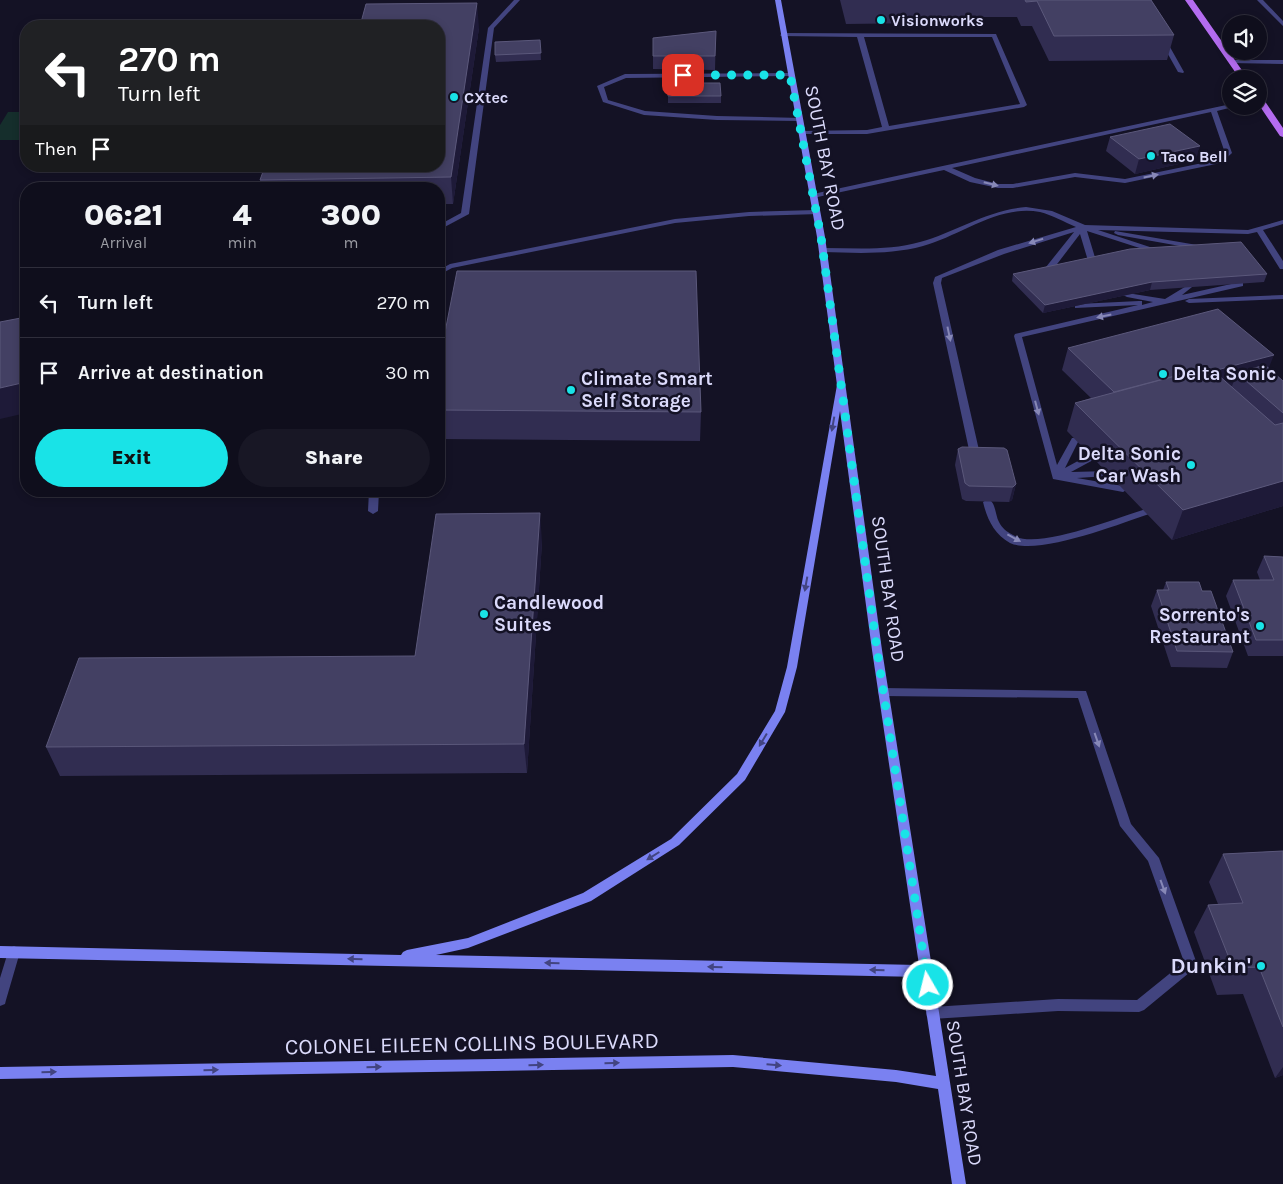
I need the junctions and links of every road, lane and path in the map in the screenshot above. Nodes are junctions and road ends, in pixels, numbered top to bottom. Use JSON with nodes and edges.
{"nodes":[{"id":1,"x":517,"y":0,"type":"edge"},
{"id":2,"x":778,"y":0,"type":"edge"},
{"id":3,"x":1189,"y":0,"type":"edge"},
{"id":4,"x":1260,"y":0,"type":"edge"},
{"id":5,"x":1283,"y":24,"type":"edge"},
{"id":6,"x":1158,"y":32,"type":"edge"},
{"id":7,"x":783,"y":35,"type":"junction"},
{"id":8,"x":860,"y":35,"type":"junction"},
{"id":9,"x":1233,"y":62,"type":"junction"},
{"id":10,"x":1283,"y":62,"type":"edge"},
{"id":11,"x":1238,"y":70,"type":"edge"},
{"id":12,"x":1181,"y":72,"type":"dead end"},
{"id":13,"x":790,"y":75,"type":"junction"},
{"id":14,"x":1222,"y":108,"type":"edge"},
{"id":15,"x":1213,"y":110,"type":"junction"},
{"id":16,"x":1267,"y":111,"type":"edge"},
{"id":17,"x":799,"y":119,"type":"junction"},
{"id":18,"x":886,"y":129,"type":"junction"},
{"id":19,"x":801,"y":132,"type":"junction"},
{"id":20,"x":1283,"y":134,"type":"edge"},
{"id":21,"x":945,"y":168,"type":"junction"},
{"id":22,"x":814,"y":196,"type":"junction"},
{"id":23,"x":816,"y":212,"type":"junction"},
{"id":24,"x":1283,"y":222,"type":"edge"},
{"id":25,"x":445,"y":225,"type":"edge"},
{"id":26,"x":1082,"y":227,"type":"junction"},
{"id":27,"x":1259,"y":230,"type":"junction"},
{"id":28,"x":1208,"y":249,"type":"edge"},
{"id":29,"x":823,"y":250,"type":"junction"},
{"id":30,"x":1166,"y":254,"type":"edge"},
{"id":31,"x":1093,"y":264,"type":"edge"},
{"id":32,"x":1283,"y":267,"type":"edge"},
{"id":33,"x":445,"y":269,"type":"edge"},
{"id":34,"x":1045,"y":274,"type":"edge"},
{"id":35,"x":1240,"y":284,"type":"edge"},
{"id":36,"x":1188,"y":287,"type":"edge"},
{"id":37,"x":1127,"y":295,"type":"edge"},
{"id":38,"x":1283,"y":297,"type":"edge"},
{"id":39,"x":1168,"y":302,"type":"junction"},
{"id":40,"x":1078,"y":306,"type":"edge"},
{"id":41,"x":842,"y":376,"type":"junction"},
{"id":42,"x":1075,"y":440,"type":"dead end"},
{"id":43,"x":1092,"y":457,"type":"dead end"},
{"id":44,"x":977,"y":463,"type":"edge"},
{"id":45,"x":1107,"y":473,"type":"dead end"},
{"id":46,"x":1056,"y":476,"type":"junction"},
{"id":47,"x":1123,"y":489,"type":"dead end"},
{"id":48,"x":374,"y":497,"type":"edge"},
{"id":49,"x":988,"y":502,"type":"edge"},
{"id":50,"x":373,"y":511,"type":"dead end"},
{"id":51,"x":1146,"y":512,"type":"dead end"},
{"id":52,"x":884,"y":692,"type":"junction"},
{"id":53,"x":0,"y":952,"type":"edge"},
{"id":54,"x":14,"y":952,"type":"junction"},
{"id":55,"x":389,"y":960,"type":"junction"},
{"id":56,"x":926,"y":971,"type":"junction"},
{"id":57,"x":0,"y":1000,"type":"edge"},
{"id":58,"x":932,"y":1013,"type":"junction"},
{"id":59,"x":0,"y":1073,"type":"edge"},
{"id":60,"x":943,"y":1083,"type":"junction"},
{"id":61,"x":959,"y":1184,"type":"edge"}],
"edges":[{"from":1,"to":25,"type":"street"},
{"from":2,"to":7,"type":"main road","name":"SOUTH BAY ROAD"},
{"from":3,"to":9,"type":"main road"},
{"from":4,"to":5,"type":"street"},
{"from":6,"to":12,"type":"street"},
{"from":7,"to":8,"type":"street"},
{"from":7,"to":13,"type":"main road","name":"SOUTH BAY ROAD"},
{"from":8,"to":18,"type":"street"},
{"from":8,"to":18,"type":"street"},
{"from":9,"to":10,"type":"street"},
{"from":9,"to":11,"type":"main road"},
{"from":13,"to":17,"type":"main road","name":"SOUTH BAY ROAD"},
{"from":13,"to":17,"type":"street"},
{"from":14,"to":15,"type":"street"},
{"from":15,"to":21,"type":"street"},
{"from":21,"to":15,"type":"street","one_way":true},
{"from":16,"to":20,"type":"main road"},
{"from":17,"to":19,"type":"main road","name":"SOUTH BAY ROAD"},
{"from":18,"to":19,"type":"street"},
{"from":19,"to":22,"type":"main road","name":"SOUTH BAY ROAD"},
{"from":21,"to":22,"type":"street"},
{"from":22,"to":23,"type":"main road","name":"SOUTH BAY ROAD"},
{"from":23,"to":29,"type":"main road","name":"SOUTH BAY ROAD"},
{"from":23,"to":33,"type":"street"},
{"from":24,"to":27,"type":"street"},
{"from":26,"to":27,"type":"street"},
{"from":26,"to":28,"type":"street"},
{"from":26,"to":29,"type":"street"},
{"from":26,"to":30,"type":"street"},
{"from":26,"to":31,"type":"street"},
{"from":26,"to":34,"type":"street"},
{"from":26,"to":44,"type":"street","one_way":true},
{"from":27,"to":32,"type":"street"},
{"from":29,"to":41,"type":"main road","name":"SOUTH BAY ROAD"},
{"from":35,"to":39,"type":"street"},
{"from":36,"to":39,"type":"street"},
{"from":37,"to":39,"type":"street"},
{"from":38,"to":39,"type":"street"},
{"from":39,"to":40,"type":"street"},
{"from":39,"to":46,"type":"street","one_way":true},
{"from":41,"to":52,"type":"main road","name":"SOUTH BAY ROAD"},
{"from":41,"to":55,"type":"main road","one_way":true},
{"from":42,"to":46,"type":"street"},
{"from":43,"to":46,"type":"street"},
{"from":45,"to":46,"type":"street"},
{"from":46,"to":47,"type":"street"},
{"from":48,"to":50,"type":"street"},
{"from":49,"to":51,"type":"street","one_way":true},
{"from":52,"to":56,"type":"main road","name":"SOUTH BAY ROAD"},
{"from":52,"to":58,"type":"street","one_way":true},
{"from":53,"to":54,"type":"main road"},
{"from":55,"to":54,"type":"main road","one_way":true},
{"from":54,"to":57,"type":"street"},
{"from":56,"to":55,"type":"main road","one_way":true},
{"from":56,"to":58,"type":"main road","name":"SOUTH BAY ROAD"},
{"from":58,"to":60,"type":"main road","name":"SOUTH BAY ROAD"},
{"from":59,"to":60,"type":"main road","name":"COLONEL EILEEN COLLINS BOULEVARD","one_way":true},
{"from":60,"to":61,"type":"main road","name":"SOUTH BAY ROAD"}]}
